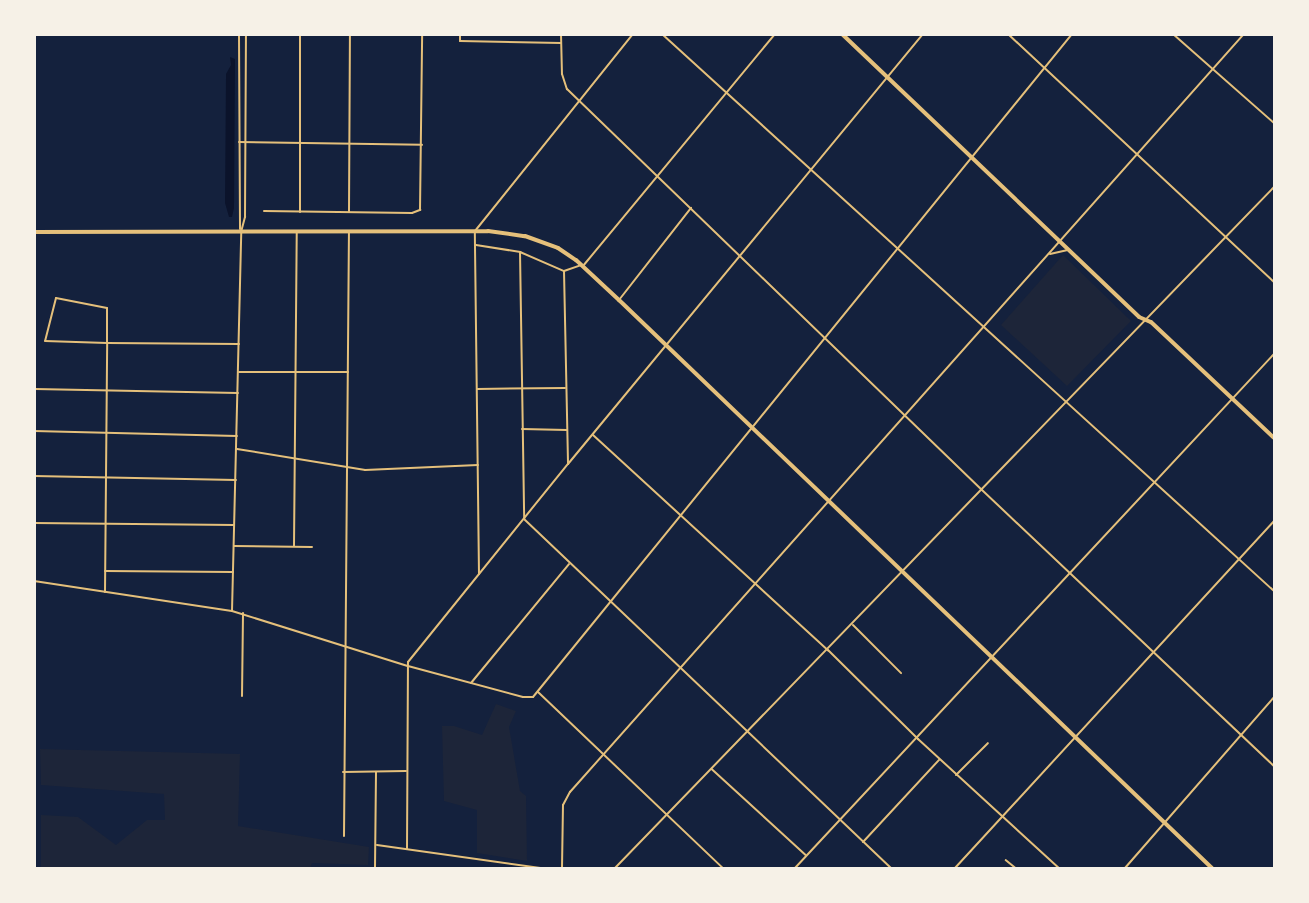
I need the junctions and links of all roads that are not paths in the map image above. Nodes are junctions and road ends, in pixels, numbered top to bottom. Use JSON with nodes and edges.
{"nodes":[{"id":1,"x":239,"y":34,"type":"edge"},
{"id":2,"x":246,"y":34,"type":"edge"},
{"id":3,"x":300,"y":34,"type":"edge"},
{"id":4,"x":350,"y":34,"type":"edge"},
{"id":5,"x":422,"y":34,"type":"edge"},
{"id":6,"x":460,"y":34,"type":"edge"},
{"id":7,"x":561,"y":34,"type":"edge"},
{"id":8,"x":633,"y":34,"type":"edge"},
{"id":9,"x":662,"y":34,"type":"edge"},
{"id":10,"x":775,"y":34,"type":"edge"},
{"id":11,"x":842,"y":34,"type":"edge"},
{"id":12,"x":923,"y":34,"type":"edge"},
{"id":13,"x":1008,"y":34,"type":"edge"},
{"id":14,"x":1072,"y":34,"type":"edge"},
{"id":15,"x":1173,"y":34,"type":"edge"},
{"id":16,"x":1244,"y":34,"type":"edge"},
{"id":17,"x":561,"y":43,"type":"junction"},
{"id":18,"x":1044,"y":68,"type":"junction"},
{"id":19,"x":1214,"y":70,"type":"junction"},
{"id":20,"x":888,"y":78,"type":"junction"},
{"id":21,"x":727,"y":93,"type":"junction"},
{"id":22,"x":579,"y":100,"type":"junction"},
{"id":23,"x":1275,"y":123,"type":"edge"},
{"id":24,"x":239,"y":142,"type":"junction"},
{"id":25,"x":245,"y":142,"type":"junction"},
{"id":26,"x":300,"y":143,"type":"junction"},
{"id":27,"x":350,"y":144,"type":"junction"},
{"id":28,"x":422,"y":145,"type":"junction"},
{"id":29,"x":1137,"y":154,"type":"junction"},
{"id":30,"x":973,"y":156,"type":"junction"},
{"id":31,"x":812,"y":169,"type":"junction"},
{"id":32,"x":659,"y":177,"type":"junction"},
{"id":33,"x":1275,"y":188,"type":"edge"},
{"id":34,"x":692,"y":208,"type":"junction"},
{"id":35,"x":264,"y":211,"type":"dead end"},
{"id":36,"x":300,"y":212,"type":"junction"},
{"id":37,"x":349,"y":213,"type":"junction"},
{"id":38,"x":476,"y":231,"type":"junction"},
{"id":39,"x":34,"y":232,"type":"edge"},
{"id":40,"x":241,"y":232,"type":"junction"},
{"id":41,"x":297,"y":232,"type":"junction"},
{"id":42,"x":350,"y":232,"type":"junction"},
{"id":43,"x":1227,"y":237,"type":"junction"},
{"id":44,"x":1061,"y":240,"type":"junction"},
{"id":45,"x":476,"y":245,"type":"junction"},
{"id":46,"x":898,"y":248,"type":"junction"},
{"id":47,"x":520,"y":252,"type":"junction"},
{"id":48,"x":1075,"y":254,"type":"junction"},
{"id":49,"x":1048,"y":255,"type":"junction"},
{"id":50,"x":741,"y":257,"type":"junction"},
{"id":51,"x":582,"y":266,"type":"junction"},
{"id":52,"x":564,"y":271,"type":"junction"},
{"id":53,"x":1275,"y":282,"type":"edge"},
{"id":54,"x":619,"y":300,"type":"junction"},
{"id":55,"x":1146,"y":319,"type":"junction"},
{"id":56,"x":985,"y":327,"type":"junction"},
{"id":57,"x":825,"y":338,"type":"junction"},
{"id":58,"x":107,"y":343,"type":"junction"},
{"id":59,"x":239,"y":344,"type":"junction"},
{"id":60,"x":667,"y":347,"type":"junction"},
{"id":61,"x":1275,"y":354,"type":"edge"},
{"id":62,"x":239,"y":372,"type":"junction"},
{"id":63,"x":297,"y":372,"type":"junction"},
{"id":64,"x":348,"y":372,"type":"junction"},
{"id":65,"x":521,"y":388,"type":"junction"},
{"id":66,"x":566,"y":388,"type":"junction"},
{"id":67,"x":477,"y":389,"type":"junction"},
{"id":68,"x":107,"y":391,"type":"junction"},
{"id":69,"x":34,"y":393,"type":"edge"},
{"id":70,"x":238,"y":393,"type":"junction"},
{"id":71,"x":1233,"y":398,"type":"junction"},
{"id":72,"x":1067,"y":401,"type":"junction"},
{"id":73,"x":906,"y":416,"type":"junction"},
{"id":74,"x":752,"y":427,"type":"junction"},
{"id":75,"x":522,"y":429,"type":"junction"},
{"id":76,"x":567,"y":430,"type":"junction"},
{"id":77,"x":34,"y":431,"type":"edge"},
{"id":78,"x":106,"y":432,"type":"junction"},
{"id":79,"x":593,"y":435,"type":"junction"},
{"id":80,"x":237,"y":436,"type":"junction"},
{"id":81,"x":1275,"y":438,"type":"edge"},
{"id":82,"x":237,"y":449,"type":"junction"},
{"id":83,"x":297,"y":459,"type":"junction"},
{"id":84,"x":568,"y":464,"type":"junction"},
{"id":85,"x":478,"y":465,"type":"junction"},
{"id":86,"x":346,"y":468,"type":"junction"},
{"id":87,"x":34,"y":476,"type":"edge"},
{"id":88,"x":106,"y":476,"type":"junction"},
{"id":89,"x":236,"y":480,"type":"junction"},
{"id":90,"x":1155,"y":483,"type":"junction"},
{"id":91,"x":982,"y":490,"type":"junction"},
{"id":92,"x":829,"y":502,"type":"junction"},
{"id":93,"x":681,"y":514,"type":"junction"},
{"id":94,"x":524,"y":519,"type":"junction"},
{"id":95,"x":1275,"y":521,"type":"edge"},
{"id":96,"x":34,"y":523,"type":"edge"},
{"id":97,"x":105,"y":524,"type":"junction"},
{"id":98,"x":234,"y":525,"type":"junction"},
{"id":99,"x":234,"y":546,"type":"junction"},
{"id":100,"x":294,"y":546,"type":"junction"},
{"id":101,"x":312,"y":547,"type":"dead end"},
{"id":102,"x":1240,"y":559,"type":"junction"},
{"id":103,"x":570,"y":564,"type":"junction"},
{"id":104,"x":105,"y":571,"type":"junction"},
{"id":105,"x":233,"y":572,"type":"junction"},
{"id":106,"x":903,"y":573,"type":"junction"},
{"id":107,"x":479,"y":574,"type":"junction"},
{"id":108,"x":1072,"y":574,"type":"junction"},
{"id":109,"x":34,"y":581,"type":"edge"},
{"id":110,"x":756,"y":584,"type":"junction"},
{"id":111,"x":1275,"y":591,"type":"edge"},
{"id":112,"x":105,"y":592,"type":"junction"},
{"id":113,"x":609,"y":602,"type":"junction"},
{"id":114,"x":232,"y":610,"type":"junction"},
{"id":115,"x":243,"y":613,"type":"junction"},
{"id":116,"x":853,"y":625,"type":"junction"},
{"id":117,"x":344,"y":647,"type":"junction"},
{"id":118,"x":828,"y":650,"type":"junction"},
{"id":119,"x":1154,"y":650,"type":"junction"},
{"id":120,"x":993,"y":659,"type":"junction"},
{"id":121,"x":408,"y":666,"type":"junction"},
{"id":122,"x":681,"y":668,"type":"junction"},
{"id":123,"x":901,"y":673,"type":"dead end"},
{"id":124,"x":471,"y":683,"type":"junction"},
{"id":125,"x":538,"y":692,"type":"junction"},
{"id":126,"x":242,"y":696,"type":"dead end"},
{"id":127,"x":1275,"y":698,"type":"edge"},
{"id":128,"x":747,"y":732,"type":"junction"},
{"id":129,"x":1241,"y":735,"type":"junction"},
{"id":130,"x":1075,"y":737,"type":"junction"},
{"id":131,"x":918,"y":739,"type":"junction"},
{"id":132,"x":988,"y":743,"type":"dead end"},
{"id":133,"x":604,"y":755,"type":"junction"},
{"id":134,"x":939,"y":759,"type":"junction"},
{"id":135,"x":1275,"y":766,"type":"edge"},
{"id":136,"x":711,"y":768,"type":"junction"},
{"id":137,"x":407,"y":771,"type":"junction"},
{"id":138,"x":343,"y":772,"type":"junction"},
{"id":139,"x":376,"y":772,"type":"junction"},
{"id":140,"x":956,"y":775,"type":"junction"},
{"id":141,"x":666,"y":815,"type":"junction"},
{"id":142,"x":1002,"y":817,"type":"junction"},
{"id":143,"x":841,"y":821,"type":"junction"},
{"id":144,"x":1164,"y":824,"type":"junction"},
{"id":145,"x":344,"y":836,"type":"dead end"},
{"id":146,"x":863,"y":842,"type":"junction"},
{"id":147,"x":376,"y":845,"type":"junction"},
{"id":148,"x":407,"y":849,"type":"junction"},
{"id":149,"x":807,"y":856,"type":"junction"},
{"id":150,"x":1006,"y":860,"type":"dead end"},
{"id":151,"x":375,"y":868,"type":"edge"},
{"id":152,"x":540,"y":868,"type":"edge"},
{"id":153,"x":562,"y":868,"type":"edge"},
{"id":154,"x":615,"y":868,"type":"edge"},
{"id":155,"x":723,"y":868,"type":"edge"},
{"id":156,"x":795,"y":868,"type":"edge"},
{"id":157,"x":891,"y":868,"type":"edge"},
{"id":158,"x":955,"y":868,"type":"edge"},
{"id":159,"x":1016,"y":868,"type":"edge"},
{"id":160,"x":1059,"y":868,"type":"edge"},
{"id":161,"x":1125,"y":868,"type":"edge"},
{"id":162,"x":1212,"y":868,"type":"edge"}],
"edges":[{"from":1,"to":24,"type":"street"},
{"from":2,"to":25,"type":"street"},
{"from":3,"to":26,"type":"street"},
{"from":4,"to":27,"type":"street"},
{"from":5,"to":28,"type":"street"},
{"from":6,"to":17,"type":"street"},
{"from":7,"to":17,"type":"street"},
{"from":8,"to":22,"type":"street"},
{"from":9,"to":21,"type":"street"},
{"from":10,"to":21,"type":"street"},
{"from":11,"to":20,"type":"main road"},
{"from":12,"to":20,"type":"street"},
{"from":13,"to":18,"type":"street"},
{"from":14,"to":18,"type":"street"},
{"from":15,"to":19,"type":"street"},
{"from":16,"to":19,"type":"street"},
{"from":17,"to":22,"type":"street"},
{"from":18,"to":29,"type":"street"},
{"from":18,"to":30,"type":"street"},
{"from":19,"to":23,"type":"street"},
{"from":19,"to":29,"type":"street"},
{"from":20,"to":30,"type":"main road"},
{"from":20,"to":31,"type":"street"},
{"from":21,"to":31,"type":"street"},
{"from":21,"to":32,"type":"street"},
{"from":22,"to":32,"type":"street"},
{"from":22,"to":38,"type":"street"},
{"from":24,"to":25,"type":"street"},
{"from":24,"to":40,"type":"street"},
{"from":25,"to":26,"type":"street"},
{"from":25,"to":40,"type":"street"},
{"from":26,"to":27,"type":"street"},
{"from":26,"to":36,"type":"street"},
{"from":27,"to":28,"type":"street"},
{"from":27,"to":37,"type":"street"},
{"from":28,"to":37,"type":"street"},
{"from":29,"to":43,"type":"street"},
{"from":29,"to":44,"type":"street"},
{"from":30,"to":44,"type":"main road"},
{"from":30,"to":46,"type":"street"},
{"from":31,"to":46,"type":"street"},
{"from":31,"to":50,"type":"street"},
{"from":32,"to":34,"type":"street"},
{"from":32,"to":51,"type":"street"},
{"from":33,"to":43,"type":"street"},
{"from":34,"to":50,"type":"street"},
{"from":34,"to":54,"type":"street"},
{"from":35,"to":36,"type":"street"},
{"from":36,"to":37,"type":"street"},
{"from":38,"to":42,"type":"main road"},
{"from":38,"to":45,"type":"street"},
{"from":38,"to":51,"type":"main road"},
{"from":39,"to":40,"type":"main road"},
{"from":40,"to":41,"type":"main road"},
{"from":40,"to":59,"type":"street"},
{"from":41,"to":42,"type":"main road"},
{"from":41,"to":63,"type":"street"},
{"from":42,"to":64,"type":"street"},
{"from":43,"to":53,"type":"street"},
{"from":43,"to":55,"type":"street"},
{"from":44,"to":48,"type":"main road"},
{"from":44,"to":49,"type":"street"},
{"from":45,"to":47,"type":"street"},
{"from":45,"to":67,"type":"street"},
{"from":46,"to":56,"type":"street"},
{"from":46,"to":57,"type":"street"},
{"from":47,"to":52,"type":"street"},
{"from":47,"to":65,"type":"street"},
{"from":48,"to":49,"type":"street"},
{"from":48,"to":55,"type":"main road"},
{"from":49,"to":56,"type":"street"},
{"from":50,"to":57,"type":"street"},
{"from":50,"to":60,"type":"street"},
{"from":51,"to":52,"type":"street"},
{"from":51,"to":54,"type":"main road"},
{"from":52,"to":66,"type":"street"},
{"from":54,"to":60,"type":"main road"},
{"from":55,"to":71,"type":"main road"},
{"from":55,"to":72,"type":"street"},
{"from":56,"to":72,"type":"street"},
{"from":56,"to":73,"type":"street"},
{"from":57,"to":73,"type":"street"},
{"from":57,"to":74,"type":"street"},
{"from":58,"to":58,"type":"street"},
{"from":58,"to":59,"type":"street"},
{"from":58,"to":68,"type":"street"},
{"from":59,"to":62,"type":"street"},
{"from":60,"to":74,"type":"main road"},
{"from":60,"to":79,"type":"street"},
{"from":61,"to":71,"type":"street"},
{"from":62,"to":63,"type":"street"},
{"from":62,"to":70,"type":"street"},
{"from":63,"to":64,"type":"street"},
{"from":63,"to":83,"type":"street"},
{"from":64,"to":86,"type":"street"},
{"from":65,"to":66,"type":"street"},
{"from":65,"to":67,"type":"street"},
{"from":65,"to":75,"type":"street"},
{"from":66,"to":76,"type":"street"},
{"from":67,"to":85,"type":"street"},
{"from":68,"to":69,"type":"street"},
{"from":68,"to":70,"type":"street"},
{"from":68,"to":78,"type":"street"},
{"from":70,"to":80,"type":"street"},
{"from":71,"to":81,"type":"main road"},
{"from":71,"to":90,"type":"street"},
{"from":72,"to":90,"type":"street"},
{"from":72,"to":91,"type":"street"},
{"from":73,"to":91,"type":"street"},
{"from":73,"to":92,"type":"street"},
{"from":74,"to":92,"type":"main road"},
{"from":74,"to":93,"type":"street"},
{"from":75,"to":76,"type":"street"},
{"from":75,"to":94,"type":"street"},
{"from":76,"to":84,"type":"street"},
{"from":77,"to":78,"type":"street"},
{"from":78,"to":80,"type":"street"},
{"from":78,"to":88,"type":"street"},
{"from":79,"to":84,"type":"street"},
{"from":79,"to":93,"type":"street"},
{"from":80,"to":82,"type":"street"},
{"from":82,"to":83,"type":"street"},
{"from":82,"to":89,"type":"street"},
{"from":83,"to":86,"type":"street"},
{"from":83,"to":100,"type":"street"},
{"from":84,"to":94,"type":"street"},
{"from":85,"to":86,"type":"street"},
{"from":85,"to":107,"type":"street"},
{"from":86,"to":117,"type":"street"},
{"from":87,"to":88,"type":"street"},
{"from":88,"to":89,"type":"street"},
{"from":88,"to":97,"type":"street"},
{"from":89,"to":98,"type":"street"},
{"from":90,"to":102,"type":"street"},
{"from":90,"to":108,"type":"street"},
{"from":91,"to":106,"type":"street"},
{"from":91,"to":108,"type":"street"},
{"from":92,"to":106,"type":"main road"},
{"from":92,"to":110,"type":"street"},
{"from":93,"to":110,"type":"street"},
{"from":93,"to":113,"type":"street"},
{"from":94,"to":103,"type":"street"},
{"from":94,"to":107,"type":"street"},
{"from":95,"to":102,"type":"street"},
{"from":96,"to":97,"type":"street"},
{"from":97,"to":98,"type":"street"},
{"from":97,"to":104,"type":"street"},
{"from":98,"to":99,"type":"street"},
{"from":99,"to":100,"type":"street"},
{"from":99,"to":105,"type":"street"},
{"from":100,"to":101,"type":"street"},
{"from":102,"to":111,"type":"street"},
{"from":102,"to":119,"type":"street"},
{"from":103,"to":113,"type":"street"},
{"from":103,"to":124,"type":"street"},
{"from":104,"to":105,"type":"street"},
{"from":104,"to":112,"type":"street"},
{"from":105,"to":114,"type":"street"},
{"from":106,"to":116,"type":"street"},
{"from":106,"to":120,"type":"main road"},
{"from":107,"to":121,"type":"street"},
{"from":108,"to":119,"type":"street"},
{"from":108,"to":120,"type":"street"},
{"from":109,"to":112,"type":"street"},
{"from":110,"to":118,"type":"street"},
{"from":110,"to":122,"type":"street"},
{"from":112,"to":114,"type":"street"},
{"from":113,"to":122,"type":"street"},
{"from":113,"to":125,"type":"street"},
{"from":114,"to":115,"type":"street"},
{"from":115,"to":117,"type":"street"},
{"from":115,"to":126,"type":"street"},
{"from":116,"to":118,"type":"street"},
{"from":116,"to":123,"type":"street"},
{"from":117,"to":121,"type":"street"},
{"from":117,"to":138,"type":"street"},
{"from":118,"to":128,"type":"street"},
{"from":118,"to":131,"type":"street"},
{"from":119,"to":129,"type":"street"},
{"from":119,"to":130,"type":"street"},
{"from":120,"to":130,"type":"main road"},
{"from":120,"to":131,"type":"street"},
{"from":121,"to":124,"type":"street"},
{"from":121,"to":137,"type":"street"},
{"from":122,"to":128,"type":"street"},
{"from":122,"to":133,"type":"street"},
{"from":124,"to":125,"type":"street"},
{"from":125,"to":133,"type":"street"},
{"from":127,"to":129,"type":"street"},
{"from":128,"to":136,"type":"street"},
{"from":128,"to":143,"type":"street"},
{"from":129,"to":135,"type":"street"},
{"from":129,"to":144,"type":"street"},
{"from":130,"to":142,"type":"street"},
{"from":130,"to":144,"type":"main road"},
{"from":131,"to":134,"type":"street"},
{"from":131,"to":143,"type":"street"},
{"from":132,"to":140,"type":"street"},
{"from":133,"to":141,"type":"street"},
{"from":133,"to":153,"type":"street"},
{"from":134,"to":140,"type":"street"},
{"from":134,"to":146,"type":"street"},
{"from":136,"to":141,"type":"street"},
{"from":136,"to":149,"type":"lane"},
{"from":137,"to":139,"type":"street"},
{"from":137,"to":148,"type":"street"},
{"from":138,"to":139,"type":"street"},
{"from":138,"to":145,"type":"street"},
{"from":139,"to":147,"type":"street"},
{"from":140,"to":142,"type":"street"},
{"from":141,"to":154,"type":"street"},
{"from":141,"to":155,"type":"street"},
{"from":142,"to":158,"type":"street"},
{"from":142,"to":160,"type":"street"},
{"from":143,"to":146,"type":"street"},
{"from":143,"to":149,"type":"street"},
{"from":144,"to":161,"type":"street"},
{"from":144,"to":162,"type":"main road"},
{"from":146,"to":157,"type":"street"},
{"from":147,"to":148,"type":"street"},
{"from":147,"to":151,"type":"street"},
{"from":148,"to":152,"type":"street"},
{"from":149,"to":156,"type":"street"},
{"from":150,"to":159,"type":"lane"}]}
